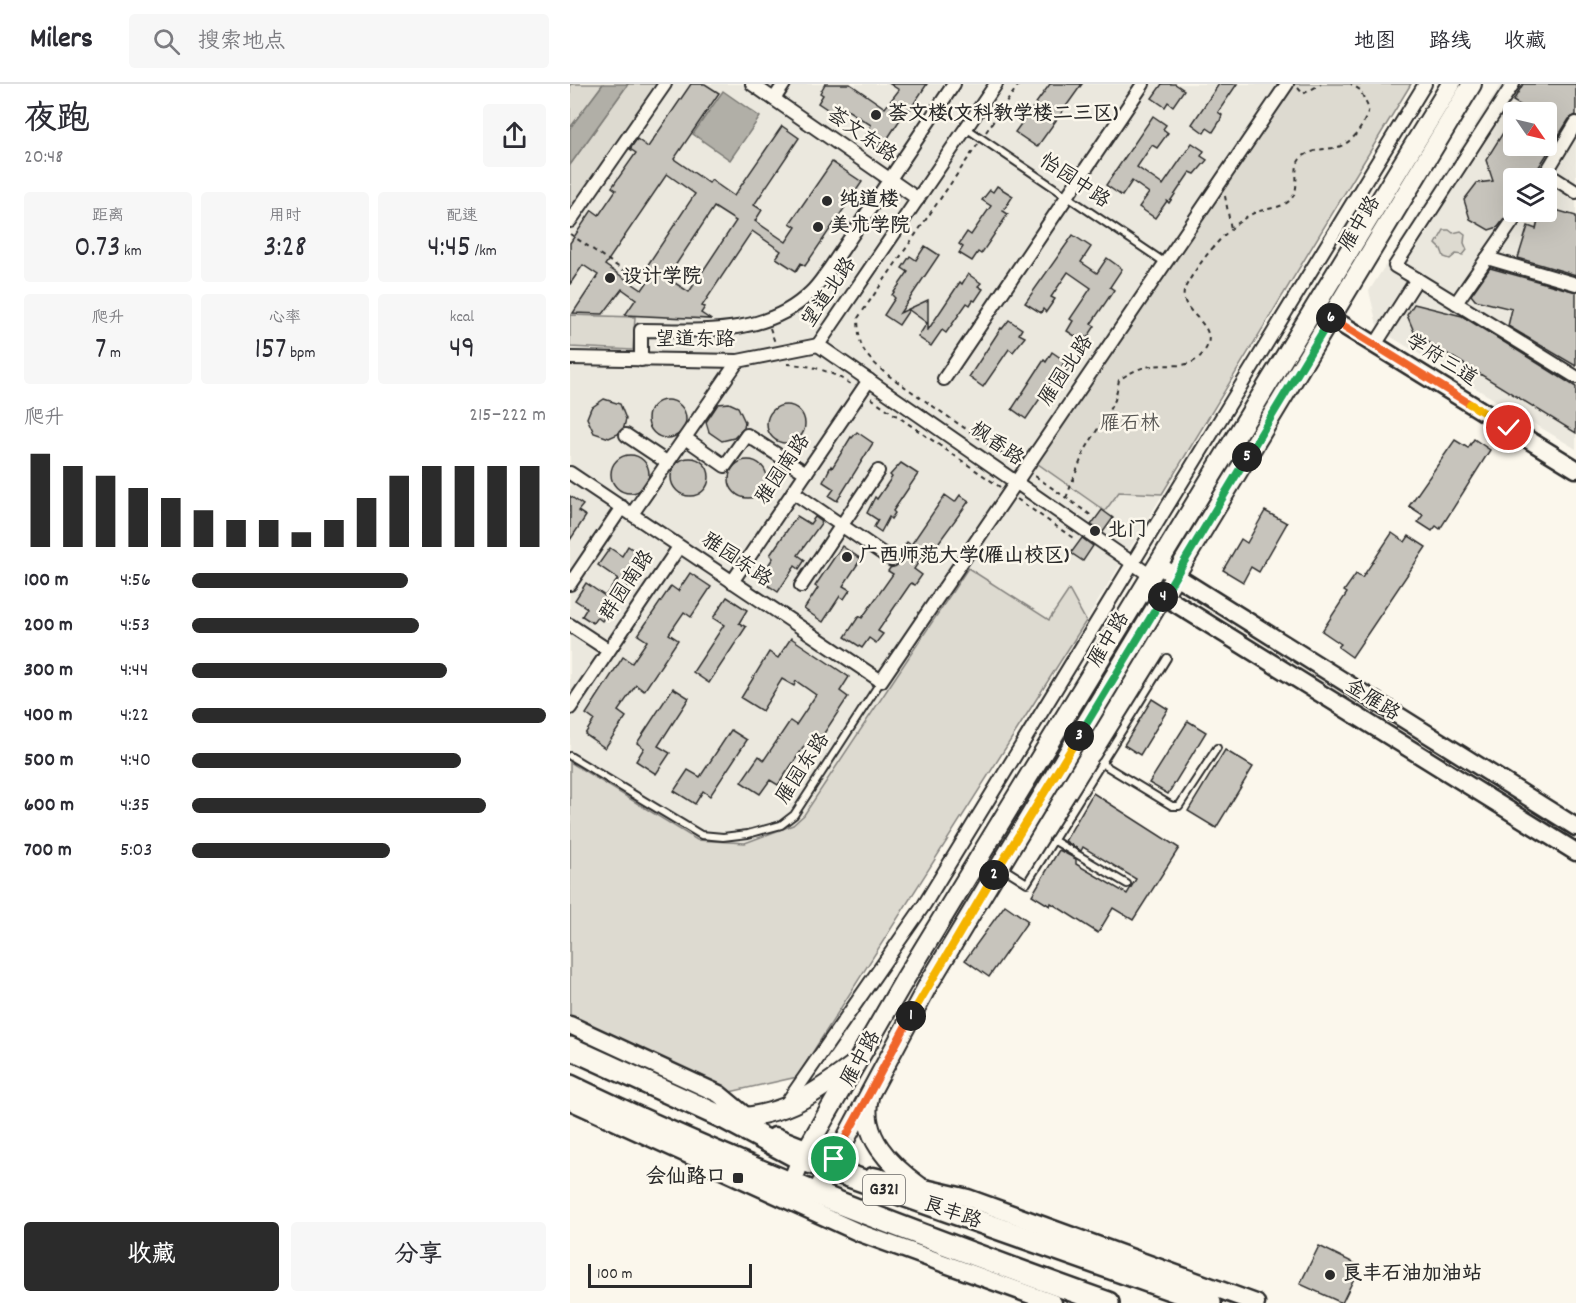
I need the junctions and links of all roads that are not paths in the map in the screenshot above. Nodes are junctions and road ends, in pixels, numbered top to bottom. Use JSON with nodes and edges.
{"nodes":[{"id":1,"x":665,"y":84,"type":"edge"},
{"id":2,"x":752,"y":84,"type":"edge"},
{"id":3,"x":784,"y":84,"type":"edge"},
{"id":4,"x":954,"y":84,"type":"edge"},
{"id":5,"x":996,"y":84,"type":"edge"},
{"id":6,"x":1143,"y":84,"type":"edge"},
{"id":7,"x":1287,"y":84,"type":"edge"},
{"id":8,"x":1425,"y":84,"type":"edge"},
{"id":9,"x":1451,"y":84,"type":"edge"},
{"id":10,"x":1472,"y":84,"type":"edge"},
{"id":11,"x":1513,"y":84,"type":"edge"},
{"id":12,"x":774,"y":99,"type":"junction"},
{"id":13,"x":1576,"y":123,"type":"edge"},
{"id":14,"x":966,"y":129,"type":"junction"},
{"id":15,"x":1549,"y":168,"type":"edge"},
{"id":16,"x":889,"y":180,"type":"junction"},
{"id":17,"x":1557,"y":182,"type":"edge"},
{"id":18,"x":1576,"y":192,"type":"edge"},
{"id":19,"x":1067,"y":197,"type":"junction"},
{"id":20,"x":918,"y":199,"type":"junction"},
{"id":21,"x":570,"y":221,"type":"edge"},
{"id":22,"x":1512,"y":222,"type":"edge"},
{"id":23,"x":1487,"y":258,"type":"junction"},
{"id":24,"x":1164,"y":262,"type":"junction"},
{"id":25,"x":1417,"y":279,"type":"junction"},
{"id":26,"x":1576,"y":284,"type":"edge"},
{"id":27,"x":1456,"y":303,"type":"junction"},
{"id":28,"x":1314,"y":308,"type":"junction"},
{"id":29,"x":1330,"y":318,"type":"junction"},
{"id":30,"x":818,"y":345,"type":"junction"},
{"id":31,"x":1375,"y":345,"type":"junction"},
{"id":32,"x":570,"y":358,"type":"edge"},
{"id":33,"x":641,"y":360,"type":"junction"},
{"id":34,"x":738,"y":361,"type":"junction"},
{"id":35,"x":1576,"y":377,"type":"edge"},
{"id":36,"x":944,"y":379,"type":"dead end"},
{"id":37,"x":869,"y":380,"type":"junction"},
{"id":38,"x":626,"y":435,"type":"dead end"},
{"id":39,"x":685,"y":438,"type":"junction"},
{"id":40,"x":668,"y":463,"type":"junction"},
{"id":41,"x":1576,"y":469,"type":"edge"},
{"id":42,"x":878,"y":471,"type":"dead end"},
{"id":43,"x":570,"y":473,"type":"edge"},
{"id":44,"x":806,"y":473,"type":"junction"},
{"id":45,"x":1012,"y":488,"type":"junction"},
{"id":46,"x":793,"y":492,"type":"junction"},
{"id":47,"x":627,"y":511,"type":"junction"},
{"id":48,"x":842,"y":525,"type":"junction"},
{"id":49,"x":679,"y":547,"type":"junction"},
{"id":50,"x":892,"y":560,"type":"dead end"},
{"id":51,"x":1133,"y":563,"type":"junction"},
{"id":52,"x":1152,"y":575,"type":"junction"},
{"id":53,"x":1176,"y":576,"type":"junction"},
{"id":54,"x":732,"y":582,"type":"junction"},
{"id":55,"x":570,"y":584,"type":"edge"},
{"id":56,"x":801,"y":586,"type":"dead end"},
{"id":57,"x":1164,"y":596,"type":"junction"},
{"id":58,"x":570,"y":625,"type":"edge"},
{"id":59,"x":608,"y":650,"type":"junction"},
{"id":60,"x":1167,"y":658,"type":"dead end"},
{"id":61,"x":881,"y":681,"type":"junction"},
{"id":62,"x":570,"y":708,"type":"edge"},
{"id":63,"x":1217,"y":748,"type":"dead end"},
{"id":64,"x":570,"y":756,"type":"edge"},
{"id":65,"x":1101,"y":763,"type":"junction"},
{"id":66,"x":1576,"y":827,"type":"edge"},
{"id":67,"x":1053,"y":840,"type":"junction"},
{"id":68,"x":1574,"y":846,"type":"edge"},
{"id":69,"x":999,"y":866,"type":"junction"},
{"id":70,"x":1127,"y":884,"type":"dead end"},
{"id":71,"x":570,"y":1025,"type":"edge"},
{"id":72,"x":570,"y":1048,"type":"edge"},
{"id":73,"x":858,"y":1062,"type":"junction"},
{"id":74,"x":570,"y":1086,"type":"edge"},
{"id":75,"x":871,"y":1088,"type":"junction"},
{"id":76,"x":570,"y":1101,"type":"edge"},
{"id":77,"x":782,"y":1110,"type":"junction"},
{"id":78,"x":748,"y":1118,"type":"junction"},
{"id":79,"x":726,"y":1119,"type":"junction"},
{"id":80,"x":804,"y":1154,"type":"junction"},
{"id":81,"x":831,"y":1165,"type":"junction"},
{"id":82,"x":792,"y":1182,"type":"junction"},
{"id":83,"x":919,"y":1186,"type":"junction"},
{"id":84,"x":816,"y":1194,"type":"junction"},
{"id":85,"x":974,"y":1201,"type":"junction"},
{"id":86,"x":1020,"y":1238,"type":"junction"},
{"id":87,"x":1053,"y":1303,"type":"edge"},
{"id":88,"x":1108,"y":1303,"type":"edge"},
{"id":89,"x":1210,"y":1303,"type":"edge"},
{"id":90,"x":1256,"y":1303,"type":"edge"}],
"edges":[{"from":1,"to":21,"type":"street"},
{"from":2,"to":12,"type":"street","name":"荟文东路"},
{"from":3,"to":12,"type":"street"},
{"from":4,"to":16,"type":"street"},
{"from":5,"to":14,"type":"street","name":"望道北路"},
{"from":6,"to":19,"type":"street"},
{"from":7,"to":24,"type":"street","name":"雁园北路"},
{"from":8,"to":51,"type":"street"},
{"from":9,"to":28,"type":"main road","name":"雁中路"},
{"from":10,"to":29,"type":"main road","name":"雁中路"},
{"from":11,"to":25,"type":"street"},
{"from":12,"to":16,"type":"street","name":"荟文东路"},
{"from":13,"to":15,"type":"street"},
{"from":14,"to":19,"type":"lane","name":"怡园中路"},
{"from":14,"to":20,"type":"street","name":"望道北路"},
{"from":16,"to":20,"type":"street","name":"荟文东路"},
{"from":16,"to":33,"type":"street"},
{"from":17,"to":18,"type":"street"},
{"from":19,"to":24,"type":"lane","name":"怡园中路"},
{"from":19,"to":36,"type":"street"},
{"from":20,"to":30,"type":"street","name":"望道北路"},
{"from":22,"to":23,"type":"street"},
{"from":23,"to":26,"type":"street"},
{"from":23,"to":27,"type":"street"},
{"from":24,"to":45,"type":"street","name":"雁园北路"},
{"from":25,"to":27,"type":"street"},
{"from":25,"to":31,"type":"street"},
{"from":27,"to":35,"type":"street"},
{"from":28,"to":29,"type":"street","name":"学府三道"},
{"from":28,"to":52,"type":"main road","name":"雁中路"},
{"from":29,"to":31,"type":"street","name":"学府三道"},
{"from":29,"to":53,"type":"main road","name":"雁中路"},
{"from":30,"to":34,"type":"street","name":"望道东路"},
{"from":30,"to":37,"type":"street","name":"枫香路"},
{"from":31,"to":41,"type":"street","name":"学府三道"},
{"from":32,"to":33,"type":"street","name":"望道东路"},
{"from":33,"to":34,"type":"street","name":"望道东路"},
{"from":34,"to":39,"type":"street"},
{"from":37,"to":44,"type":"street","name":"雅园南路"},
{"from":37,"to":45,"type":"street","name":"枫香路"},
{"from":38,"to":40,"type":"street"},
{"from":39,"to":40,"type":"street"},
{"from":39,"to":44,"type":"street"},
{"from":40,"to":47,"type":"street"},
{"from":42,"to":48,"type":"street"},
{"from":43,"to":47,"type":"street","name":"雅园东路"},
{"from":44,"to":46,"type":"street","name":"雅园南路"},
{"from":45,"to":51,"type":"street","name":"枫香路"},
{"from":45,"to":61,"type":"street","name":"雁园北路"},
{"from":46,"to":48,"type":"street"},
{"from":46,"to":54,"type":"street","name":"雅园南路"},
{"from":47,"to":49,"type":"street","name":"雅园东路"},
{"from":47,"to":55,"type":"street"},
{"from":48,"to":50,"type":"street"},
{"from":48,"to":56,"type":"street"},
{"from":49,"to":54,"type":"street","name":"雅园东路"},
{"from":49,"to":59,"type":"street","name":"群园南路"},
{"from":51,"to":52,"type":"street","name":"枫香路"},
{"from":51,"to":77,"type":"street"},
{"from":52,"to":53,"type":"street","name":"金雁路"},
{"from":52,"to":57,"type":"street","name":"金雁路"},
{"from":52,"to":73,"type":"main road","name":"雁中路"},
{"from":53,"to":57,"type":"main road","name":"雁中路"},
{"from":53,"to":66,"type":"street","name":"金雁路"},
{"from":54,"to":61,"type":"street","name":"雅园东路"},
{"from":57,"to":68,"type":"street","name":"金雁路"},
{"from":57,"to":69,"type":"main road","name":"雁中路"},
{"from":58,"to":59,"type":"street"},
{"from":59,"to":62,"type":"street","name":"群园南路"},
{"from":60,"to":65,"type":"lane"},
{"from":61,"to":64,"type":"lane","name":"雁园东路"},
{"from":63,"to":65,"type":"lane"},
{"from":65,"to":67,"type":"lane"},
{"from":67,"to":69,"type":"lane"},
{"from":67,"to":70,"type":"lane"},
{"from":69,"to":75,"type":"main road","name":"雁中路"},
{"from":71,"to":78,"type":"street"},
{"from":72,"to":79,"type":"highway","name":"良丰路","number":"G321"},
{"from":73,"to":77,"type":"main road"},
{"from":73,"to":80,"type":"main road","name":"雁中路"},
{"from":74,"to":82,"type":"highway","name":"良丰路","number":"G321"},
{"from":75,"to":81,"type":"main road","name":"雁中路"},
{"from":75,"to":83,"type":"main road"},
{"from":76,"to":87,"type":"street"},
{"from":77,"to":78,"type":"main road"},
{"from":78,"to":79,"type":"main road"},
{"from":78,"to":80,"type":"street"},
{"from":79,"to":80,"type":"highway","name":"良丰路","number":"G321"},
{"from":80,"to":81,"type":"highway","name":"良丰路","number":"G321"},
{"from":80,"to":82,"type":"main road","name":"雁中路"},
{"from":81,"to":83,"type":"street"},
{"from":81,"to":84,"type":"main road","name":"雁中路"},
{"from":81,"to":86,"type":"highway","name":"良丰路","number":"G321"},
{"from":82,"to":84,"type":"highway","name":"良丰路","number":"G321"},
{"from":83,"to":85,"type":"street"},
{"from":84,"to":88,"type":"highway","name":"良丰路","number":"G321"},
{"from":85,"to":86,"type":"street"},
{"from":85,"to":90,"type":"street"},
{"from":86,"to":89,"type":"highway","name":"良丰路","number":"G321"}]}
